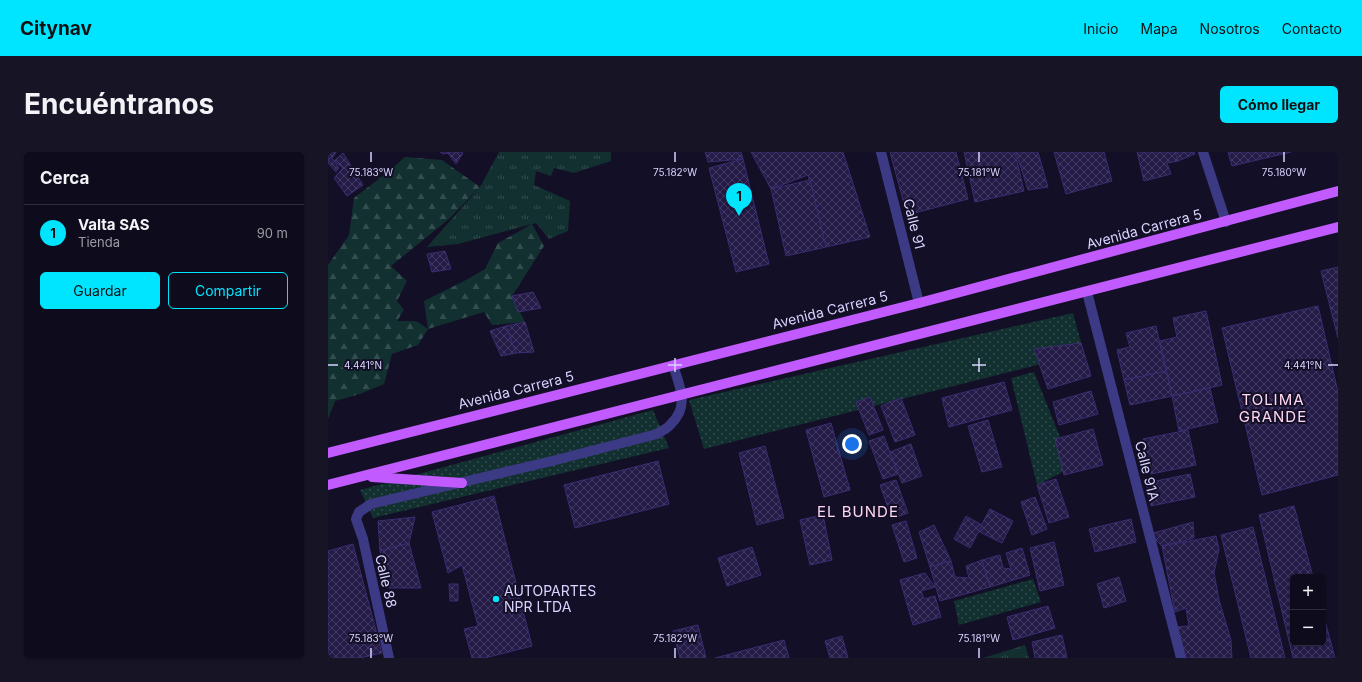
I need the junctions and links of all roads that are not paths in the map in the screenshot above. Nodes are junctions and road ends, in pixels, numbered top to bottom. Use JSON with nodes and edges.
{"nodes":[{"id":1,"x":881,"y":152,"type":"edge"},
{"id":2,"x":1203,"y":152,"type":"edge"},
{"id":3,"x":1338,"y":191,"type":"edge"},
{"id":4,"x":1226,"y":222,"type":"junction"},
{"id":5,"x":1338,"y":227,"type":"edge"},
{"id":6,"x":1087,"y":292,"type":"junction"},
{"id":7,"x":918,"y":303,"type":"junction"},
{"id":8,"x":674,"y":365,"type":"junction"},
{"id":9,"x":682,"y":394,"type":"junction"},
{"id":10,"x":328,"y":453,"type":"edge"},
{"id":11,"x":362,"y":477,"type":"junction"},
{"id":12,"x":462,"y":483,"type":"junction"},
{"id":13,"x":328,"y":485,"type":"edge"},
{"id":14,"x":389,"y":658,"type":"edge"},
{"id":15,"x":1181,"y":658,"type":"edge"}],
"edges":[{"from":1,"to":7,"type":"street","name":"Calle 91"},
{"from":2,"to":4,"type":"street"},
{"from":3,"to":4,"type":"main road","name":"Avenida Carrera 5"},
{"from":4,"to":7,"type":"main road","name":"Avenida Carrera 5"},
{"from":5,"to":6,"type":"main road"},
{"from":6,"to":9,"type":"main road"},
{"from":6,"to":15,"type":"street","name":"Calle 91A"},
{"from":7,"to":8,"type":"main road","name":"Avenida Carrera 5"},
{"from":8,"to":9,"type":"street"},
{"from":8,"to":10,"type":"main road","name":"Avenida Carrera 5"},
{"from":9,"to":11,"type":"main road"},
{"from":9,"to":12,"type":"street"},
{"from":11,"to":12,"type":"main road"},
{"from":11,"to":13,"type":"main road"},
{"from":12,"to":14,"type":"street","name":"Calle 88"}]}
